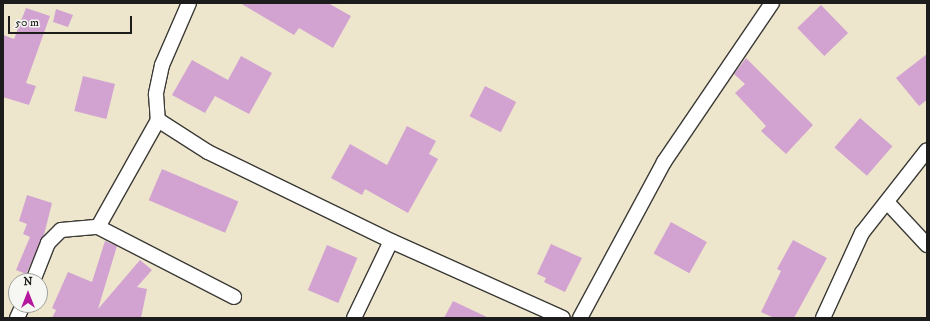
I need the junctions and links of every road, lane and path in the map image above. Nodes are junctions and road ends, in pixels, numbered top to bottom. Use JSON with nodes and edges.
{"nodes":[{"id":1,"x":189,"y":3,"type":"edge"},
{"id":2,"x":772,"y":3,"type":"edge"},
{"id":3,"x":158,"y":120,"type":"junction"},
{"id":4,"x":927,"y":150,"type":"edge"},
{"id":5,"x":887,"y":202,"type":"junction"},
{"id":6,"x":98,"y":227,"type":"junction"},
{"id":7,"x":391,"y":241,"type":"junction"},
{"id":8,"x":927,"y":245,"type":"edge"},
{"id":9,"x":36,"y":273,"type":"edge"},
{"id":10,"x":234,"y":297,"type":"dead end"},
{"id":11,"x":354,"y":318,"type":"edge"},
{"id":12,"x":563,"y":318,"type":"edge"},
{"id":13,"x":580,"y":318,"type":"edge"},
{"id":14,"x":823,"y":318,"type":"edge"}],
"edges":[{"from":1,"to":3,"type":"street"},
{"from":2,"to":13,"type":"street"},
{"from":3,"to":6,"type":"street"},
{"from":3,"to":7,"type":"street"},
{"from":4,"to":5,"type":"street"},
{"from":5,"to":8,"type":"street"},
{"from":5,"to":14,"type":"street"},
{"from":6,"to":9,"type":"street"},
{"from":6,"to":10,"type":"street"},
{"from":7,"to":11,"type":"street"},
{"from":7,"to":12,"type":"street"}]}
